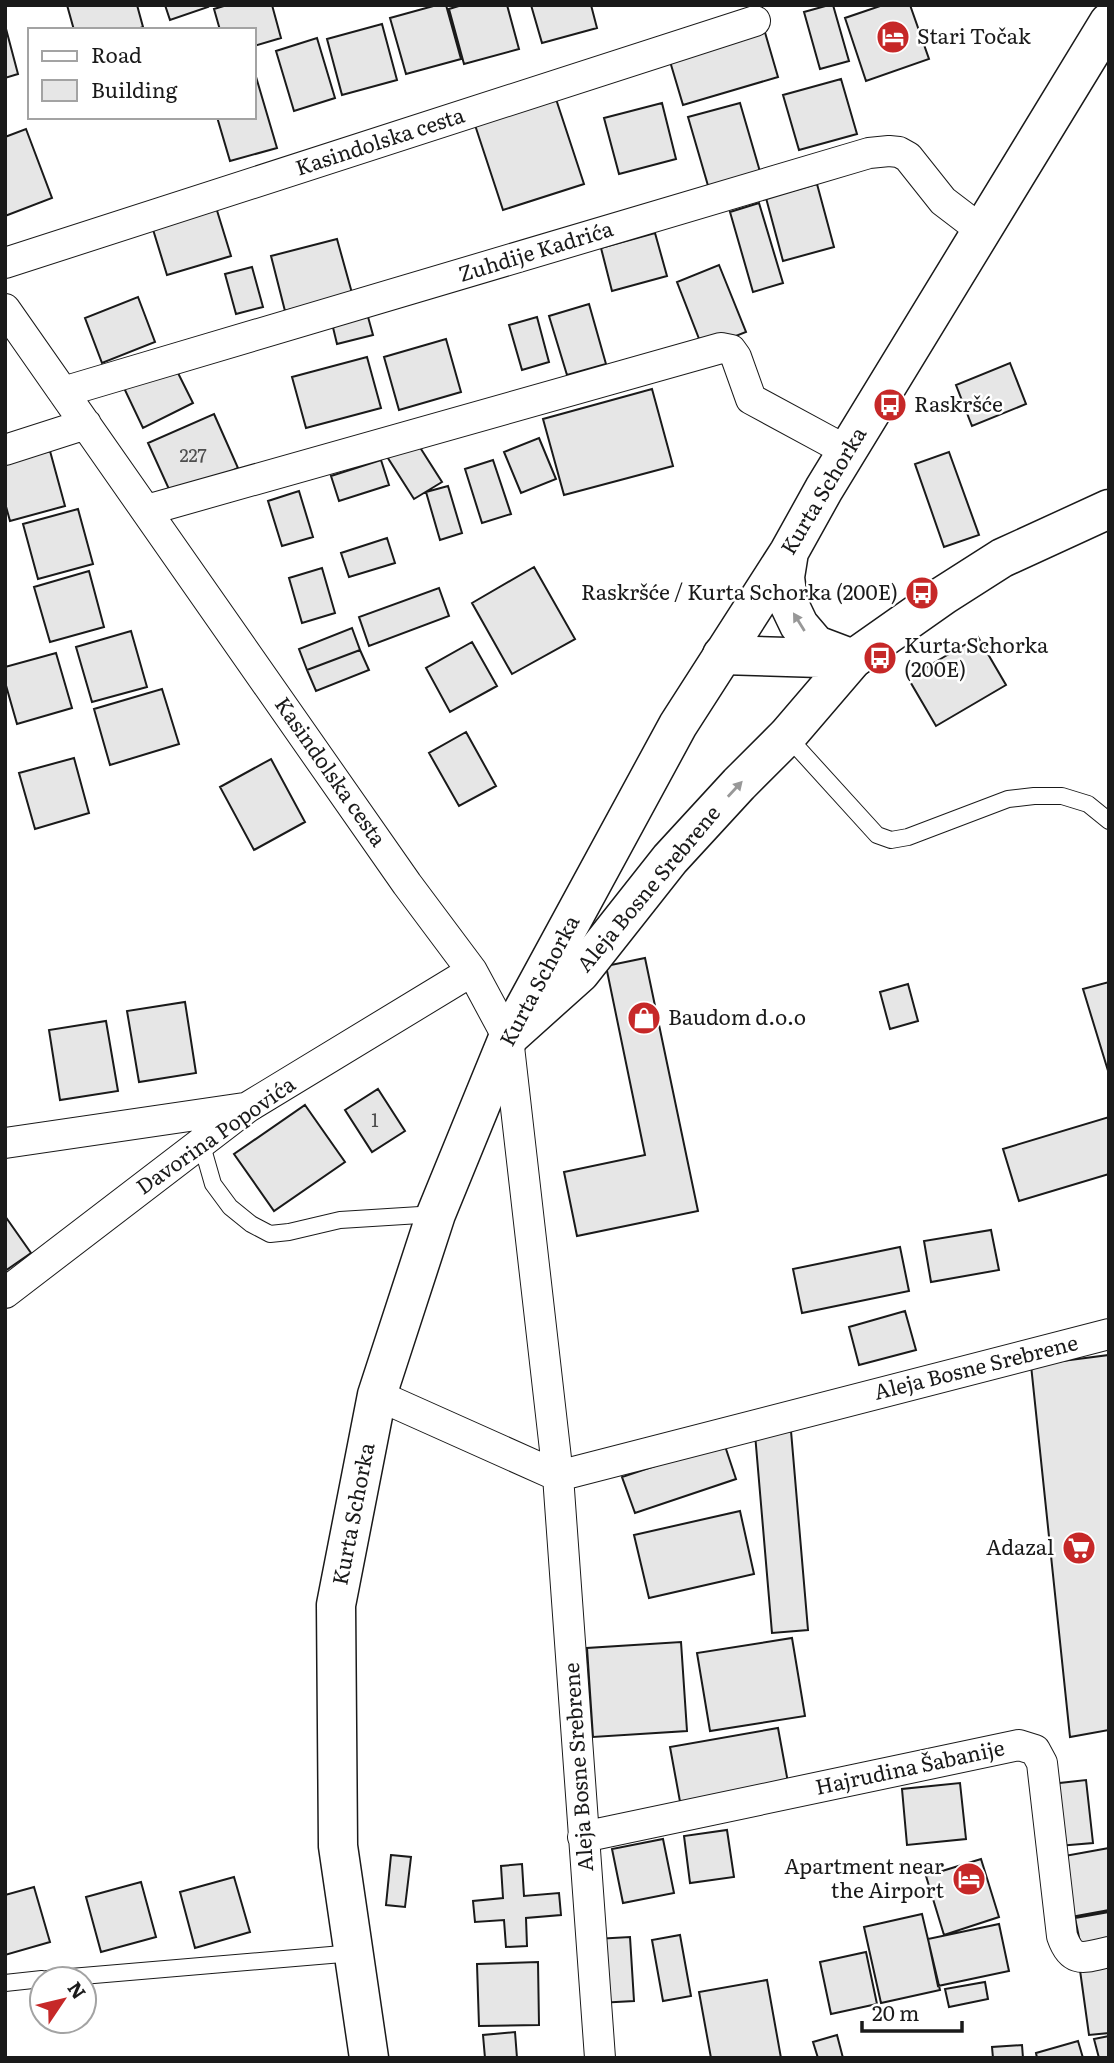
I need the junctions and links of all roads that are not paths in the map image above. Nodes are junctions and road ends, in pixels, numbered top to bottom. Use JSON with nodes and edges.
{"nodes":[{"id":1,"x":755,"y":20,"type":"dead end"},
{"id":2,"x":1103,"y":31,"type":"edge"},
{"id":3,"x":981,"y":230,"type":"junction"},
{"id":4,"x":5,"y":263,"type":"edge"},
{"id":5,"x":5,"y":309,"type":"edge"},
{"id":6,"x":63,"y":392,"type":"junction"},
{"id":7,"x":86,"y":424,"type":"junction"},
{"id":8,"x":5,"y":450,"type":"edge"},
{"id":9,"x":847,"y":451,"type":"junction"},
{"id":10,"x":1109,"y":509,"type":"edge"},
{"id":11,"x":146,"y":510,"type":"junction"},
{"id":12,"x":789,"y":552,"type":"junction"},
{"id":13,"x":722,"y":655,"type":"junction"},
{"id":14,"x":853,"y":659,"type":"junction"},
{"id":15,"x":787,"y":736,"type":"junction"},
{"id":16,"x":1109,"y":821,"type":"edge"},
{"id":17,"x":472,"y":971,"type":"junction"},
{"id":18,"x":508,"y":1038,"type":"junction"},
{"id":19,"x":248,"y":1107,"type":"junction"},
{"id":20,"x":201,"y":1142,"type":"junction"},
{"id":21,"x":5,"y":1143,"type":"edge"},
{"id":22,"x":436,"y":1214,"type":"junction"},
{"id":23,"x":5,"y":1293,"type":"edge"},
{"id":24,"x":1109,"y":1334,"type":"edge"},
{"id":25,"x":377,"y":1395,"type":"junction"},
{"id":26,"x":558,"y":1476,"type":"junction"},
{"id":27,"x":583,"y":1837,"type":"junction"},
{"id":28,"x":1109,"y":1952,"type":"edge"},
{"id":29,"x":354,"y":1953,"type":"junction"},
{"id":30,"x":98,"y":1975,"type":"edge"},
{"id":31,"x":28,"y":1981,"type":"edge"},
{"id":32,"x":5,"y":1983,"type":"edge"},
{"id":33,"x":369,"y":2058,"type":"edge"},
{"id":34,"x":600,"y":2058,"type":"edge"}],
"edges":[{"from":1,"to":4,"type":"street","name":"Kasindolska cesta"},
{"from":2,"to":3,"type":"main road","name":"Kurta Schorka"},
{"from":3,"to":6,"type":"street","name":"Zuhdije Kadrića"},
{"from":3,"to":9,"type":"main road","name":"Kurta Schorka"},
{"from":5,"to":6,"type":"street","name":"Kasindolska cesta"},
{"from":6,"to":7,"type":"street","name":"Kasindolska cesta"},
{"from":7,"to":8,"type":"street"},
{"from":7,"to":11,"type":"street","name":"Kasindolska cesta"},
{"from":9,"to":11,"type":"street"},
{"from":9,"to":12,"type":"main road","name":"Kurta Schorka"},
{"from":10,"to":14,"type":"main road","name":"Aleja Bosne Srebrene"},
{"from":11,"to":17,"type":"street","name":"Kasindolska cesta"},
{"from":12,"to":13,"type":"main road","name":"Kurta Schorka"},
{"from":14,"to":12,"type":"main road","one_way":true},
{"from":13,"to":14,"type":"main road"},
{"from":13,"to":18,"type":"main road","name":"Kurta Schorka"},
{"from":14,"to":15,"type":"main road","name":"Aleja Bosne Srebrene"},
{"from":15,"to":16,"type":"lane"},
{"from":18,"to":15,"type":"main road","name":"Aleja Bosne Srebrene","one_way":true},
{"from":17,"to":18,"type":"street","name":"Kasindolska cesta"},
{"from":17,"to":19,"type":"street","name":"Davorina Popovića"},
{"from":18,"to":22,"type":"main road","name":"Kurta Schorka"},
{"from":18,"to":26,"type":"street","name":"Aleja Bosne Srebrene"},
{"from":19,"to":20,"type":"street","name":"Davorina Popovića"},
{"from":19,"to":21,"type":"street"},
{"from":20,"to":22,"type":"lane"},
{"from":20,"to":23,"type":"street","name":"Davorina Popovića"},
{"from":22,"to":25,"type":"main road","name":"Kurta Schorka"},
{"from":24,"to":26,"type":"street","name":"Aleja Bosne Srebrene"},
{"from":25,"to":26,"type":"street"},
{"from":25,"to":29,"type":"main road","name":"Kurta Schorka"},
{"from":26,"to":27,"type":"street","name":"Aleja Bosne Srebrene"},
{"from":27,"to":28,"type":"street","name":"Hajrudina Šabanije"},
{"from":27,"to":34,"type":"street","name":"Aleja Bosne Srebrene"},
{"from":29,"to":30,"type":"lane"},
{"from":29,"to":33,"type":"main road","name":"Kurta Schorka"},
{"from":31,"to":32,"type":"lane"}]}
